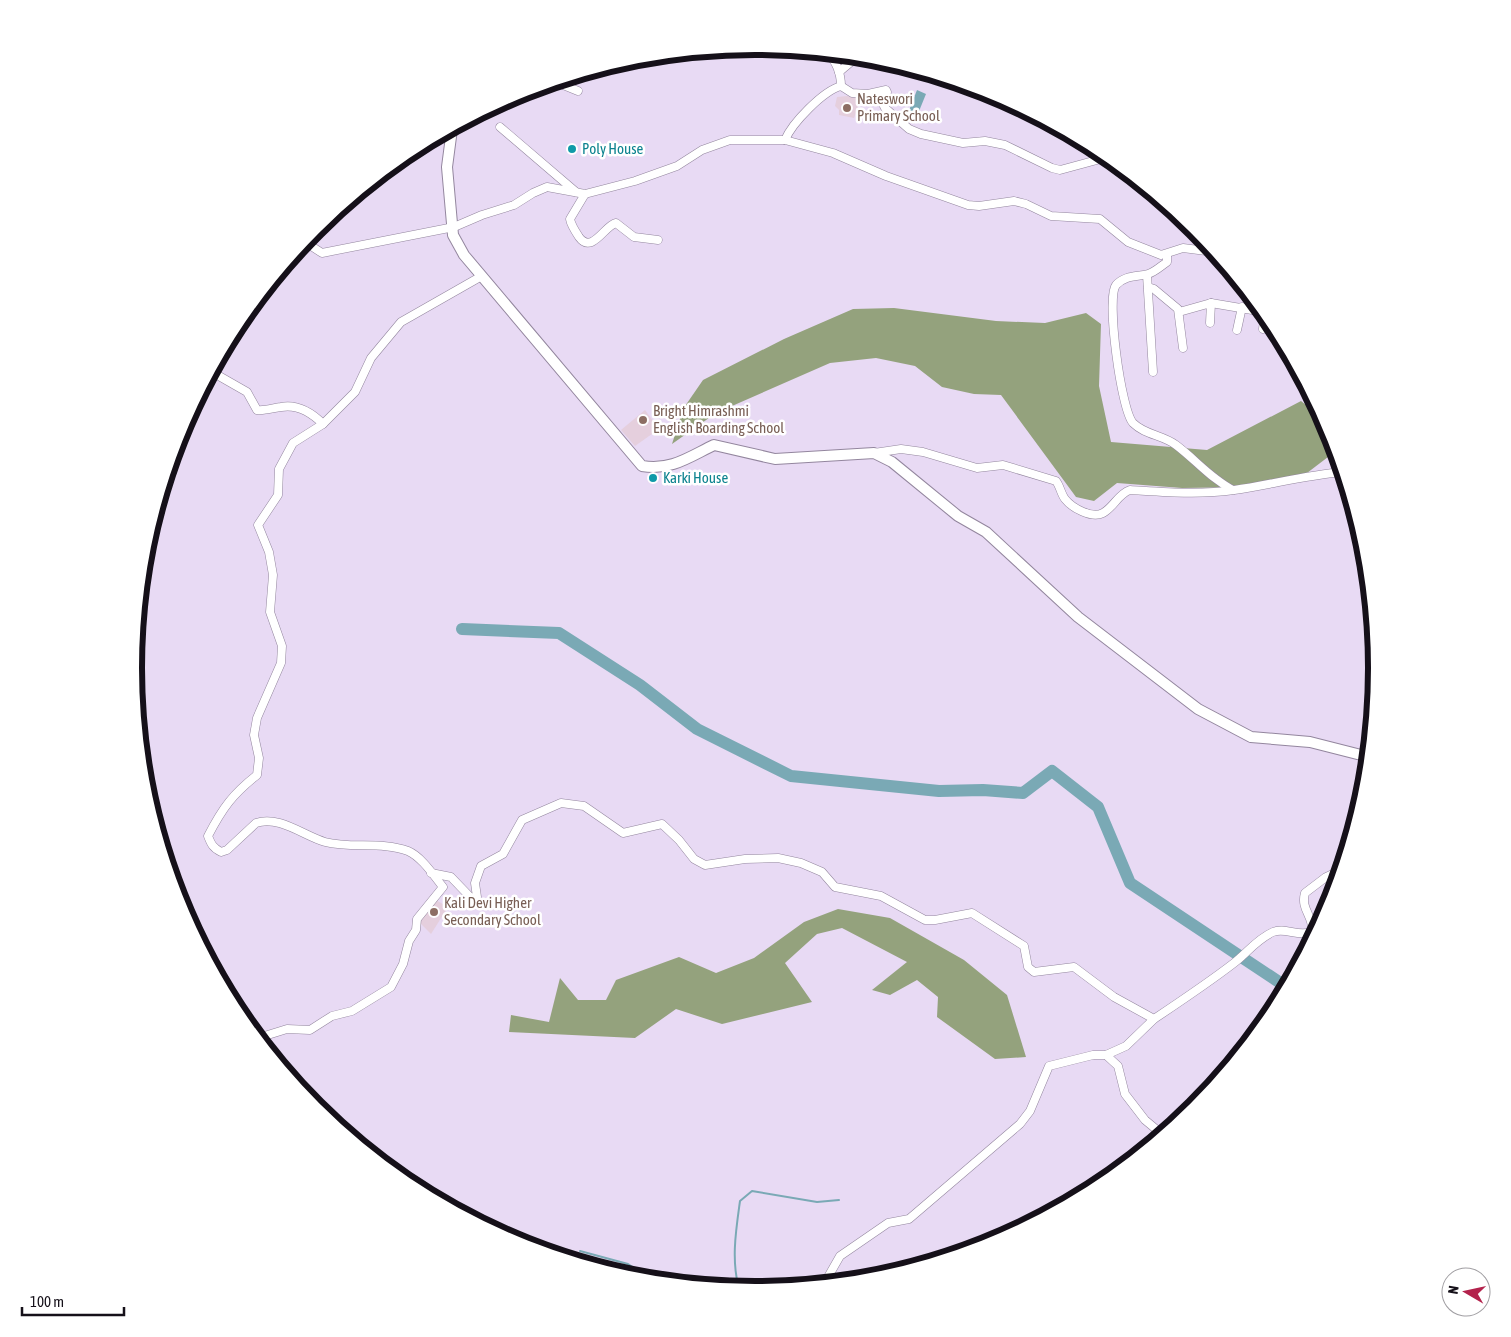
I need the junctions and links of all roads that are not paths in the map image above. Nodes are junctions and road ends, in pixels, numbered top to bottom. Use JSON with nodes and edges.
{"nodes":[{"id":1,"x":833,"y":60,"type":"edge"},
{"id":2,"x":850,"y":62,"type":"edge"},
{"id":3,"x":838,"y":72,"type":"junction"},
{"id":4,"x":565,"y":86,"type":"edge"},
{"id":5,"x":841,"y":86,"type":"junction"},
{"id":6,"x":578,"y":91,"type":"dead end"},
{"id":7,"x":500,"y":127,"type":"dead end"},
{"id":8,"x":451,"y":136,"type":"edge"},
{"id":9,"x":785,"y":140,"type":"junction"},
{"id":10,"x":1098,"y":160,"type":"edge"},
{"id":11,"x":581,"y":194,"type":"junction"},
{"id":12,"x":454,"y":227,"type":"junction"},
{"id":13,"x":658,"y":240,"type":"dead end"},
{"id":14,"x":311,"y":246,"type":"edge"},
{"id":15,"x":1204,"y":251,"type":"edge"},
{"id":16,"x":1167,"y":254,"type":"junction"},
{"id":17,"x":1147,"y":274,"type":"junction"},
{"id":18,"x":480,"y":277,"type":"junction"},
{"id":19,"x":1148,"y":287,"type":"junction"},
{"id":20,"x":1211,"y":303,"type":"junction"},
{"id":21,"x":1242,"y":308,"type":"junction"},
{"id":22,"x":1253,"y":310,"type":"edge"},
{"id":23,"x":1179,"y":312,"type":"junction"},
{"id":24,"x":1210,"y":323,"type":"dead end"},
{"id":25,"x":1263,"y":324,"type":"edge"},
{"id":26,"x":1263,"y":329,"type":"dead end"},
{"id":27,"x":1237,"y":330,"type":"dead end"},
{"id":28,"x":1182,"y":348,"type":"dead end"},
{"id":29,"x":1153,"y":372,"type":"dead end"},
{"id":30,"x":217,"y":375,"type":"edge"},
{"id":31,"x":323,"y":424,"type":"junction"},
{"id":32,"x":874,"y":452,"type":"junction"},
{"id":33,"x":1336,"y":472,"type":"edge"},
{"id":34,"x":1234,"y":490,"type":"junction"},
{"id":35,"x":1363,"y":755,"type":"edge"},
{"id":36,"x":431,"y":872,"type":"junction"},
{"id":37,"x":1333,"y":874,"type":"edge"},
{"id":38,"x":1311,"y":929,"type":"edge"},
{"id":39,"x":1309,"y":932,"type":"edge"},
{"id":40,"x":1154,"y":1019,"type":"junction"},
{"id":41,"x":265,"y":1036,"type":"edge"},
{"id":42,"x":1106,"y":1055,"type":"junction"},
{"id":43,"x":1159,"y":1131,"type":"edge"},
{"id":44,"x":828,"y":1278,"type":"edge"}],
"edges":[{"from":1,"to":3,"type":"street"},
{"from":2,"to":3,"type":"street"},
{"from":3,"to":5,"type":"street"},
{"from":4,"to":6,"type":"street"},
{"from":5,"to":9,"type":"street"},
{"from":5,"to":10,"type":"street"},
{"from":7,"to":11,"type":"street"},
{"from":8,"to":12,"type":"street"},
{"from":9,"to":11,"type":"street"},
{"from":9,"to":16,"type":"street"},
{"from":11,"to":12,"type":"street"},
{"from":11,"to":13,"type":"street"},
{"from":12,"to":14,"type":"street"},
{"from":12,"to":18,"type":"street"},
{"from":15,"to":16,"type":"street"},
{"from":16,"to":17,"type":"street"},
{"from":17,"to":19,"type":"street"},
{"from":17,"to":34,"type":"street"},
{"from":18,"to":31,"type":"street"},
{"from":18,"to":32,"type":"street"},
{"from":19,"to":23,"type":"street"},
{"from":19,"to":29,"type":"street"},
{"from":20,"to":21,"type":"street"},
{"from":20,"to":23,"type":"street"},
{"from":20,"to":24,"type":"street"},
{"from":21,"to":22,"type":"street"},
{"from":21,"to":27,"type":"street"},
{"from":23,"to":28,"type":"street"},
{"from":25,"to":26,"type":"street"},
{"from":30,"to":31,"type":"street"},
{"from":31,"to":36,"type":"street"},
{"from":32,"to":34,"type":"street"},
{"from":32,"to":35,"type":"street"},
{"from":33,"to":34,"type":"street"},
{"from":36,"to":40,"type":"street"},
{"from":36,"to":41,"type":"street"},
{"from":37,"to":38,"type":"street"},
{"from":39,"to":40,"type":"street"},
{"from":40,"to":42,"type":"street"},
{"from":42,"to":43,"type":"street"},
{"from":42,"to":44,"type":"street"}]}
